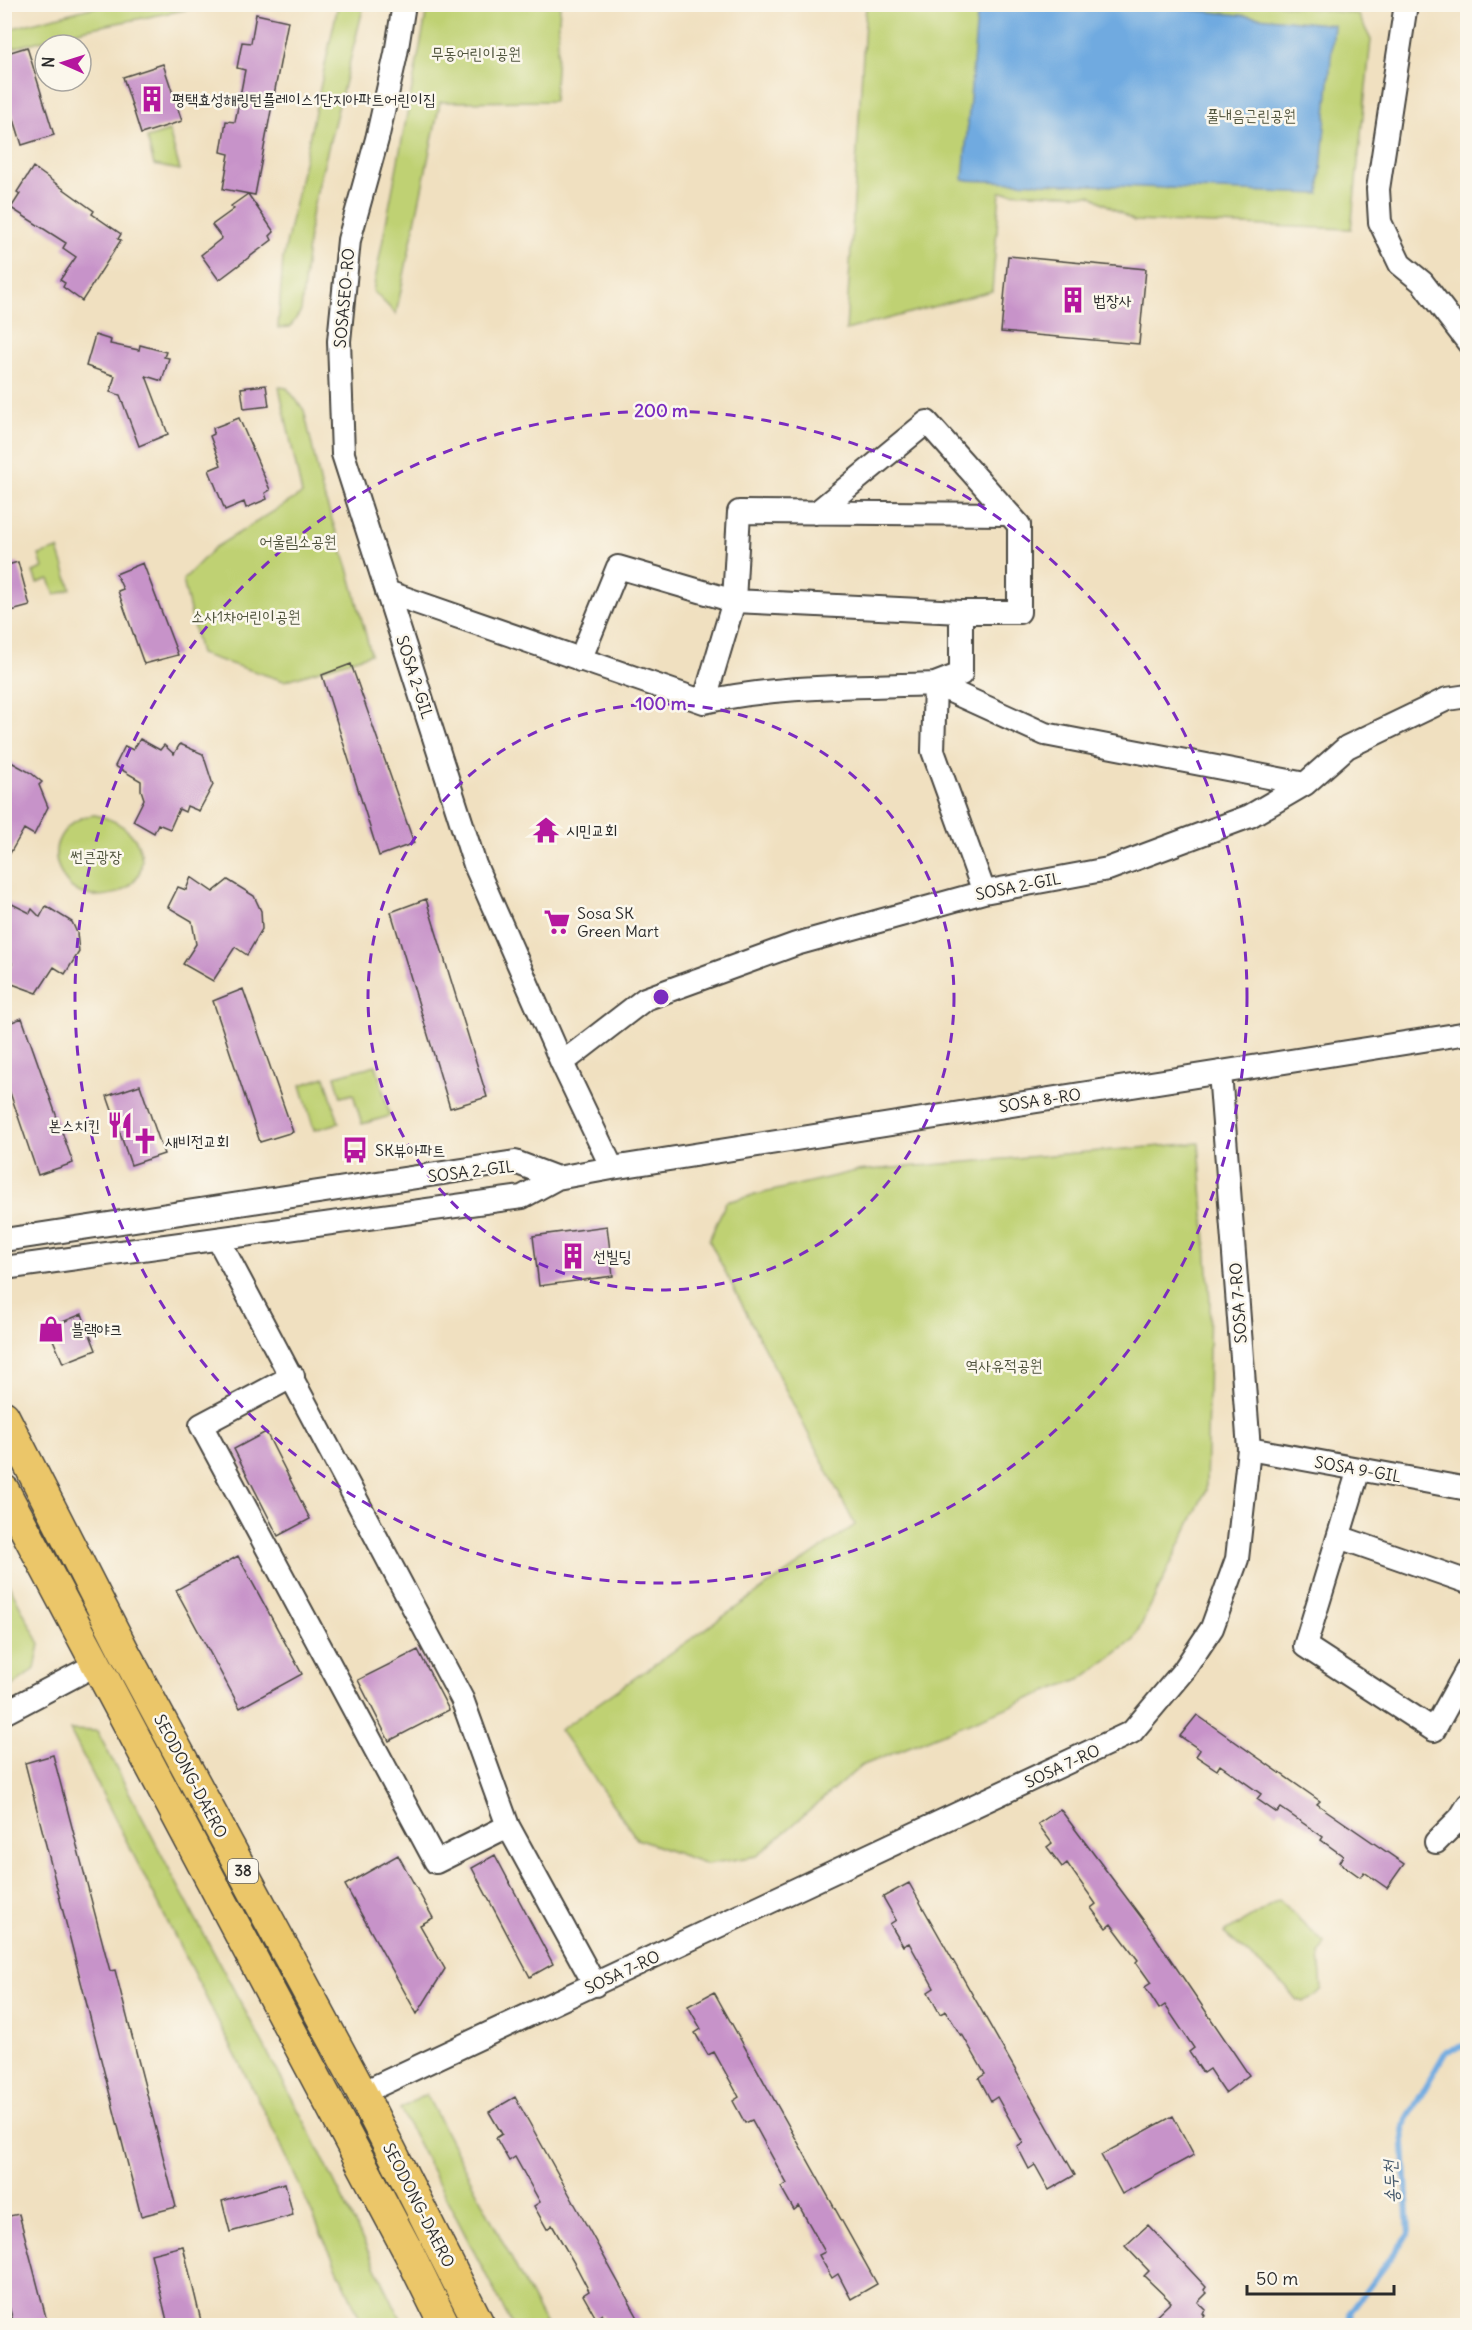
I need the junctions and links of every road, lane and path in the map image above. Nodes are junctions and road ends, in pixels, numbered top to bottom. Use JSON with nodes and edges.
{"nodes":[{"id":1,"x":404,"y":4,"type":"edge"},
{"id":2,"x":1406,"y":4,"type":"edge"},
{"id":3,"x":1467,"y":342,"type":"edge"},
{"id":4,"x":816,"y":513,"type":"junction"},
{"id":5,"x":1009,"y":514,"type":"junction"},
{"id":6,"x":387,"y":592,"type":"junction"},
{"id":7,"x":734,"y":601,"type":"junction"},
{"id":8,"x":961,"y":612,"type":"junction"},
{"id":9,"x":580,"y":660,"type":"junction"},
{"id":10,"x":935,"y":684,"type":"junction"},
{"id":11,"x":1467,"y":696,"type":"edge"},
{"id":12,"x":704,"y":702,"type":"junction"},
{"id":13,"x":1305,"y":784,"type":"junction"},
{"id":14,"x":984,"y":892,"type":"junction"},
{"id":15,"x":1467,"y":1033,"type":"edge"},
{"id":16,"x":562,"y":1063,"type":"junction"},
{"id":17,"x":1220,"y":1072,"type":"junction"},
{"id":18,"x":612,"y":1168,"type":"junction"},
{"id":19,"x":557,"y":1178,"type":"junction"},
{"id":20,"x":218,"y":1239,"type":"junction"},
{"id":21,"x":4,"y":1240,"type":"edge"},
{"id":22,"x":4,"y":1268,"type":"edge"},
{"id":23,"x":293,"y":1376,"type":"junction"},
{"id":24,"x":4,"y":1416,"type":"edge"},
{"id":25,"x":1249,"y":1449,"type":"junction"},
{"id":26,"x":1359,"y":1469,"type":"junction"},
{"id":27,"x":1467,"y":1489,"type":"edge"},
{"id":28,"x":4,"y":1490,"type":"edge"},
{"id":29,"x":1338,"y":1537,"type":"junction"},
{"id":30,"x":1467,"y":1582,"type":"edge"},
{"id":31,"x":97,"y":1664,"type":"junction"},
{"id":32,"x":1467,"y":1668,"type":"edge"},
{"id":33,"x":4,"y":1713,"type":"edge"},
{"id":34,"x":1467,"y":1805,"type":"edge"},
{"id":35,"x":508,"y":1826,"type":"junction"},
{"id":36,"x":1436,"y":1842,"type":"dead end"},
{"id":37,"x":595,"y":1985,"type":"junction"},
{"id":38,"x":362,"y":2093,"type":"junction"},
{"id":39,"x":445,"y":2325,"type":"edge"},
{"id":40,"x":480,"y":2325,"type":"edge"}],
"edges":[{"from":1,"to":6,"type":"street","name":"SOSASEO-RO"},
{"from":2,"to":3,"type":"street"},
{"from":4,"to":5,"type":"street"},
{"from":4,"to":5,"type":"street"},
{"from":4,"to":7,"type":"street"},
{"from":5,"to":8,"type":"street"},
{"from":6,"to":9,"type":"street"},
{"from":6,"to":16,"type":"street","name":"SOSA 2-GIL"},
{"from":7,"to":8,"type":"street"},
{"from":7,"to":9,"type":"street"},
{"from":7,"to":12,"type":"street"},
{"from":8,"to":10,"type":"street"},
{"from":9,"to":12,"type":"street"},
{"from":10,"to":12,"type":"street"},
{"from":10,"to":13,"type":"street"},
{"from":10,"to":14,"type":"street"},
{"from":11,"to":13,"type":"street","name":"SOSA 2-GIL"},
{"from":13,"to":14,"type":"street","name":"SOSA 2-GIL"},
{"from":14,"to":16,"type":"street","name":"SOSA 2-GIL"},
{"from":15,"to":17,"type":"street","name":"SOSA 8-RO"},
{"from":16,"to":18,"type":"street","name":"SOSA 2-GIL"},
{"from":17,"to":18,"type":"street","name":"SOSA 8-RO"},
{"from":17,"to":25,"type":"street","name":"SOSA 7-RO"},
{"from":18,"to":19,"type":"street","name":"SOSA 8-RO"},
{"from":19,"to":20,"type":"street","name":"SOSA 2-GIL"},
{"from":19,"to":21,"type":"street","name":"SOSA 2-GIL"},
{"from":20,"to":22,"type":"street","name":"SOSA 2-GIL"},
{"from":20,"to":23,"type":"street"},
{"from":23,"to":35,"type":"street"},
{"from":23,"to":35,"type":"street"},
{"from":24,"to":38,"type":"main road","name":"SEODONG-DAERO","number":"38"},
{"from":25,"to":26,"type":"street","name":"SOSA 9-GIL"},
{"from":25,"to":37,"type":"street","name":"SOSA 7-RO"},
{"from":26,"to":27,"type":"street","name":"SOSA 9-GIL"},
{"from":26,"to":29,"type":"street"},
{"from":28,"to":31,"type":"main road","name":"SEODONG-DAERO","number":"38"},
{"from":29,"to":30,"type":"street"},
{"from":29,"to":32,"type":"street"},
{"from":31,"to":33,"type":"street"},
{"from":31,"to":39,"type":"main road","name":"SEODONG-DAERO","number":"38"},
{"from":34,"to":36,"type":"street"},
{"from":35,"to":37,"type":"street"},
{"from":37,"to":38,"type":"street","name":"SOSA 7-RO"},
{"from":38,"to":40,"type":"main road","name":"SEODONG-DAERO","number":"38"}]}
